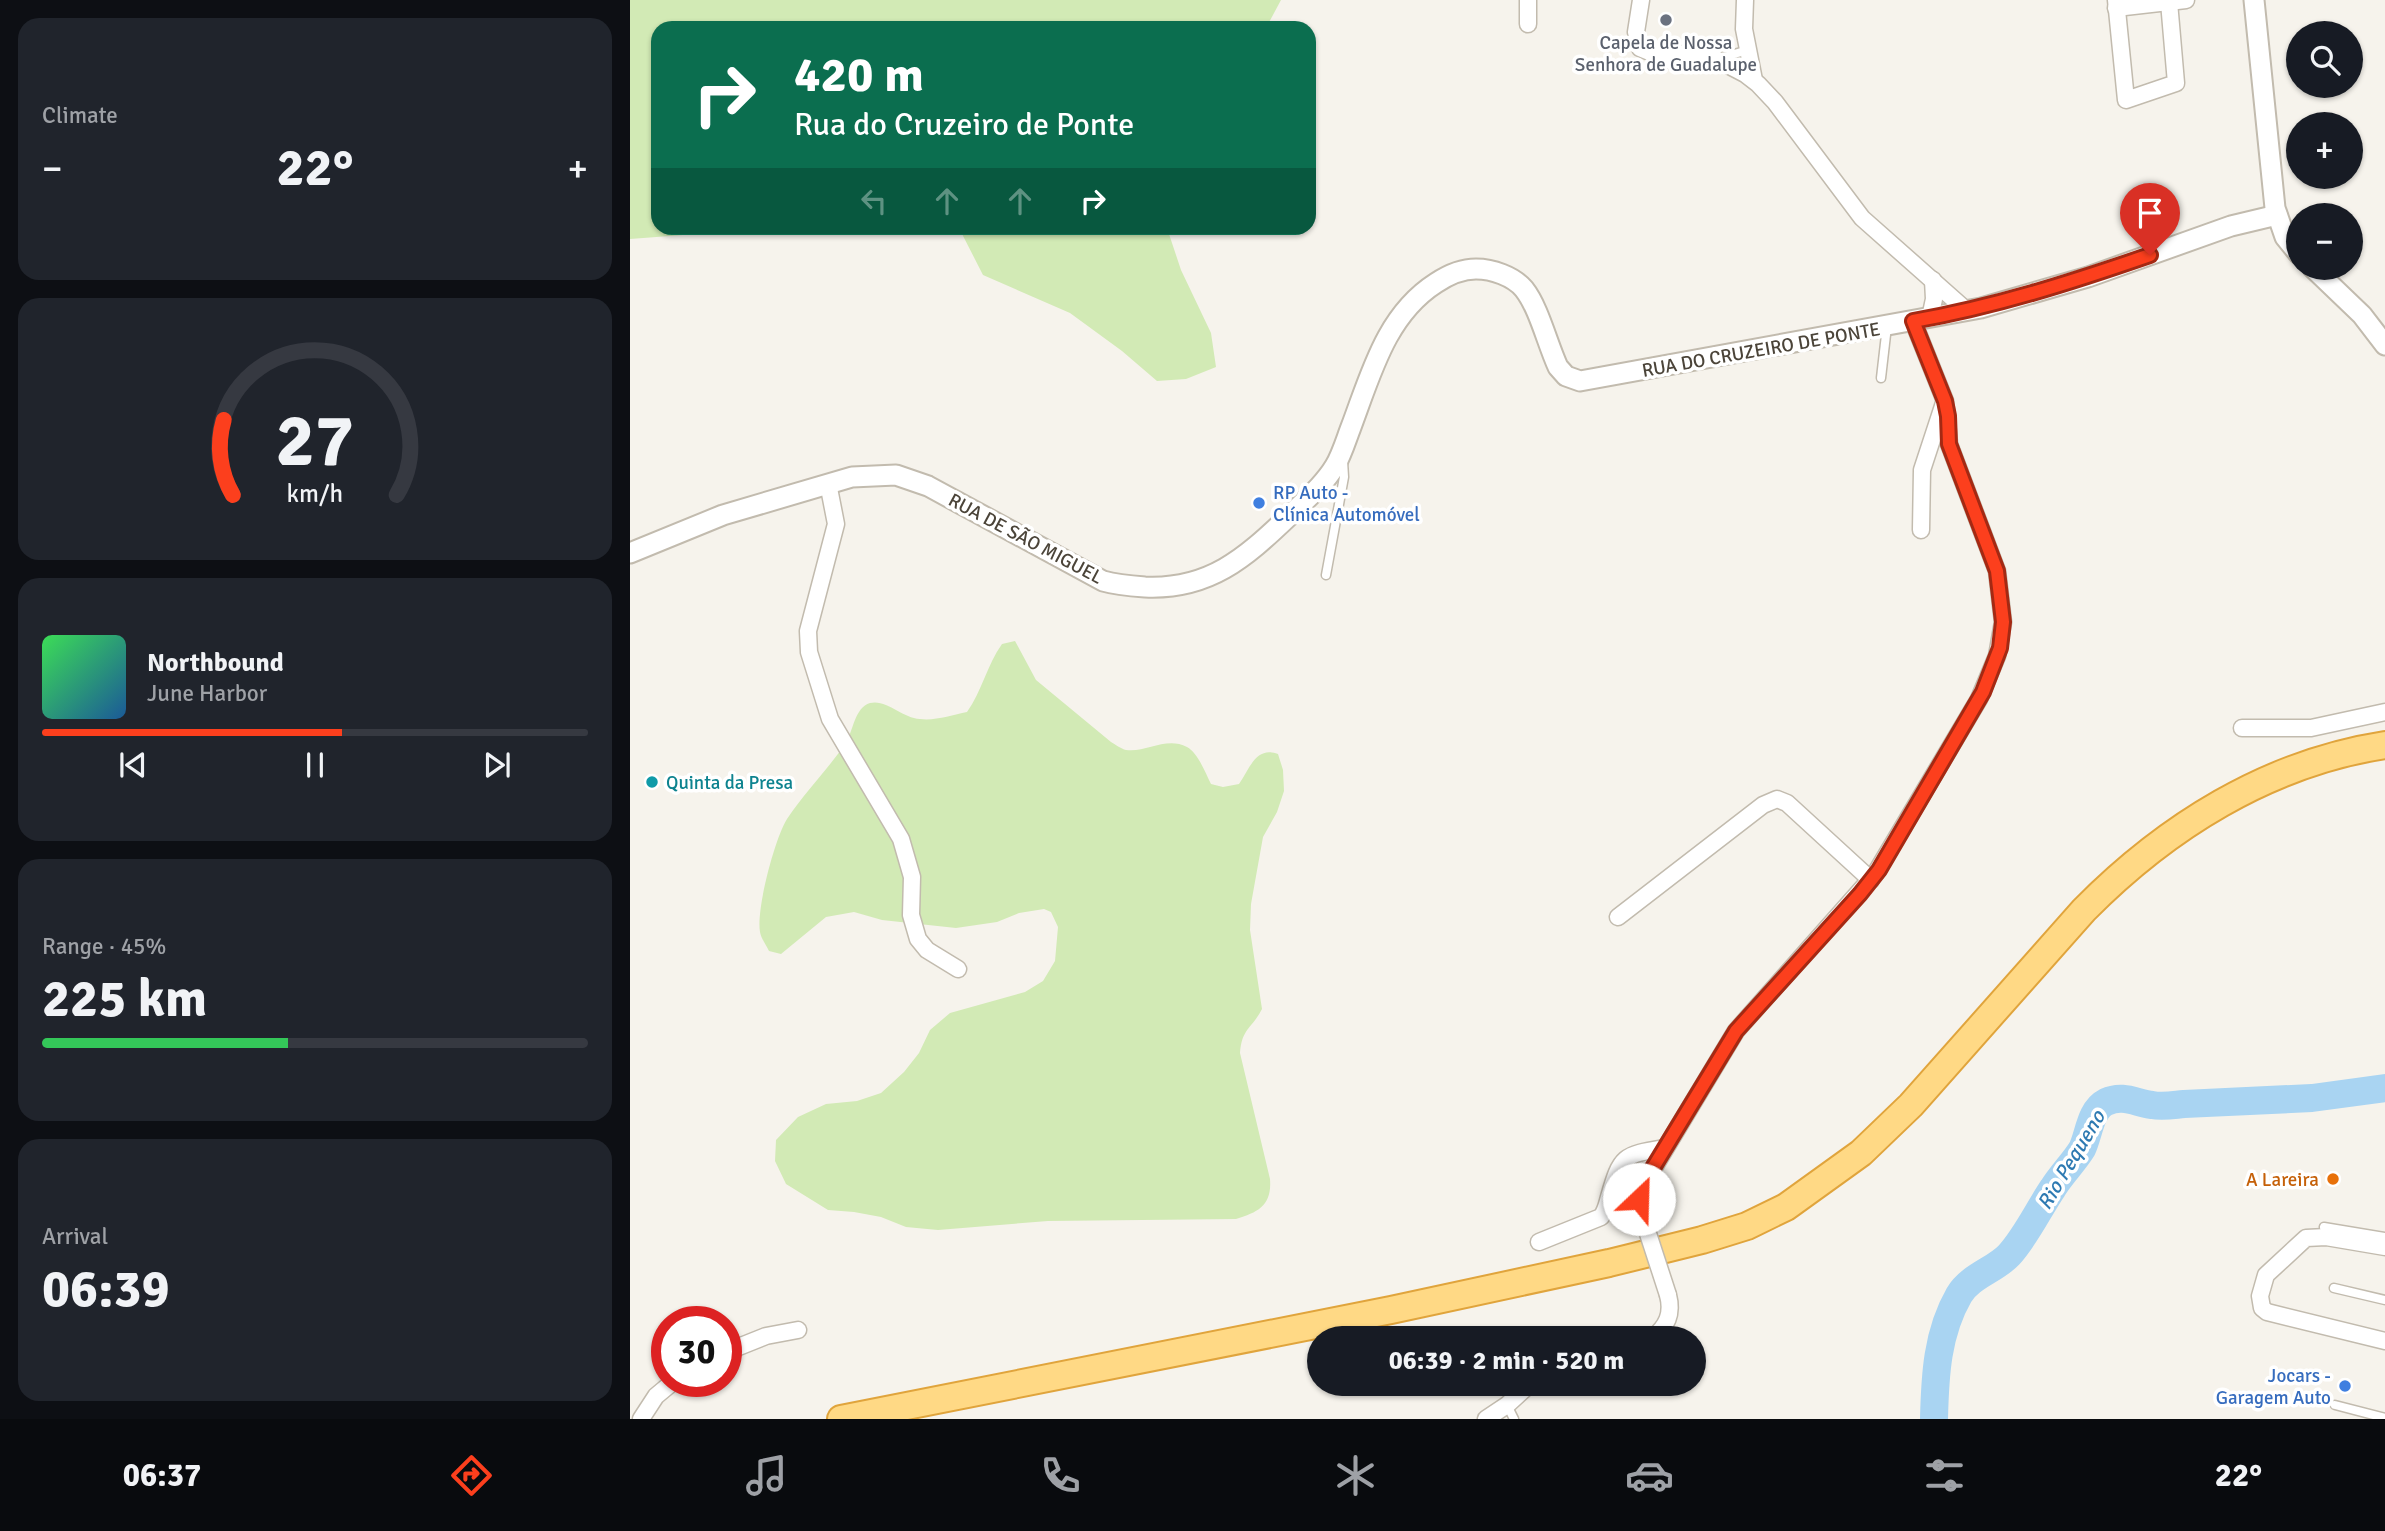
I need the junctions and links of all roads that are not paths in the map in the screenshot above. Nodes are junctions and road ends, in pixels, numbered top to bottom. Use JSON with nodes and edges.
{"nodes":[{"id":1,"x":1528,"y":0,"type":"edge"},
{"id":2,"x":1641,"y":0,"type":"edge"},
{"id":3,"x":1745,"y":0,"type":"edge"},
{"id":4,"x":2254,"y":0,"type":"edge"},
{"id":5,"x":2178,"y":1,"type":"edge"},
{"id":6,"x":2116,"y":4,"type":"edge"},
{"id":7,"x":1528,"y":24,"type":"dead end"},
{"id":8,"x":1748,"y":50,"type":"junction"},
{"id":9,"x":1717,"y":59,"type":"junction"},
{"id":10,"x":1754,"y":80,"type":"junction"},
{"id":11,"x":2277,"y":215,"type":"junction"},
{"id":12,"x":2286,"y":239,"type":"edge"},
{"id":13,"x":1502,"y":275,"type":"joint"},
{"id":14,"x":1933,"y":280,"type":"junction"},
{"id":15,"x":2326,"y":280,"type":"edge"},
{"id":16,"x":1967,"y":311,"type":"junction"},
{"id":17,"x":1921,"y":319,"type":"junction"},
{"id":18,"x":1887,"y":326,"type":"junction"},
{"id":19,"x":2385,"y":345,"type":"edge"},
{"id":20,"x":1881,"y":378,"type":"dead end"},
{"id":21,"x":1945,"y":401,"type":"junction"},
{"id":22,"x":1340,"y":455,"type":"junction"},
{"id":23,"x":828,"y":483,"type":"junction"},
{"id":24,"x":1921,"y":530,"type":"dead end"},
{"id":25,"x":630,"y":553,"type":"edge"},
{"id":26,"x":1326,"y":575,"type":"dead end"},
{"id":27,"x":2385,"y":712,"type":"edge"},
{"id":28,"x":2242,"y":728,"type":"dead end"},
{"id":29,"x":2385,"y":745,"type":"edge"},
{"id":30,"x":2385,"y":759,"type":"edge"},
{"id":31,"x":1871,"y":880,"type":"junction"},
{"id":32,"x":1618,"y":917,"type":"dead end"},
{"id":33,"x":958,"y":969,"type":"dead end"},
{"id":34,"x":1665,"y":1148,"type":"junction"},
{"id":35,"x":2323,"y":1227,"type":"dead end"},
{"id":36,"x":2385,"y":1237,"type":"edge"},
{"id":37,"x":1539,"y":1242,"type":"dead end"},
{"id":38,"x":2385,"y":1247,"type":"edge"},
{"id":39,"x":2333,"y":1288,"type":"dead end"},
{"id":40,"x":2385,"y":1300,"type":"edge"},
{"id":41,"x":1389,"y":1326,"type":"edge"},
{"id":42,"x":1663,"y":1326,"type":"edge"},
{"id":43,"x":797,"y":1330,"type":"dead end"},
{"id":44,"x":2385,"y":1341,"type":"edge"},
{"id":45,"x":1307,"y":1343,"type":"edge"},
{"id":46,"x":742,"y":1346,"type":"edge"},
{"id":47,"x":1522,"y":1396,"type":"edge"},
{"id":48,"x":655,"y":1397,"type":"edge"},
{"id":49,"x":2335,"y":1405,"type":"dead end"},
{"id":50,"x":1511,"y":1412,"type":"edge"},
{"id":51,"x":639,"y":1415,"type":"edge"},
{"id":52,"x":2385,"y":1418,"type":"edge"},
{"id":53,"x":841,"y":1419,"type":"edge"},
{"id":54,"x":918,"y":1419,"type":"edge"},
{"id":55,"x":1486,"y":1419,"type":"edge"}],
"edges":[{"from":1,"to":7,"type":"street"},
{"from":2,"to":9,"type":"street"},
{"from":3,"to":8,"type":"street"},
{"from":4,"to":11,"type":"street"},
{"from":5,"to":6,"type":"street"},
{"from":5,"to":6,"type":"street"},
{"from":8,"to":9,"type":"lane"},
{"from":8,"to":10,"type":"street"},
{"from":9,"to":10,"type":"street"},
{"from":10,"to":14,"type":"street"},
{"from":11,"to":12,"type":"street"},
{"from":11,"to":16,"type":"street","name":"RUA DO CRUZEIRO DE PONTE"},
{"from":13,"to":18,"type":"street","name":"RUA DO CRUZEIRO DE PONTE"},
{"from":13,"to":22,"type":"street","name":"RUA DE SÃO MIGUEL"},
{"from":14,"to":16,"type":"street"},
{"from":14,"to":17,"type":"street"},
{"from":15,"to":19,"type":"street"},
{"from":16,"to":17,"type":"street","name":"RUA DO CRUZEIRO DE PONTE"},
{"from":17,"to":18,"type":"street","name":"RUA DO CRUZEIRO DE PONTE"},
{"from":17,"to":21,"type":"street"},
{"from":18,"to":20,"type":"lane"},
{"from":21,"to":24,"type":"street"},
{"from":21,"to":31,"type":"street"},
{"from":22,"to":23,"type":"street","name":"RUA DE SÃO MIGUEL"},
{"from":22,"to":26,"type":"lane"},
{"from":23,"to":25,"type":"street","name":"RUA DE SÃO MIGUEL"},
{"from":23,"to":33,"type":"street"},
{"from":27,"to":28,"type":"street"},
{"from":29,"to":53,"type":"highway"},
{"from":30,"to":41,"type":"highway"},
{"from":31,"to":32,"type":"street"},
{"from":31,"to":34,"type":"street"},
{"from":34,"to":37,"type":"street"},
{"from":34,"to":42,"type":"street","bridge":true},
{"from":35,"to":36,"type":"lane"},
{"from":38,"to":44,"type":"street"},
{"from":39,"to":40,"type":"lane"},
{"from":43,"to":46,"type":"street"},
{"from":45,"to":54,"type":"highway"},
{"from":47,"to":50,"type":"street"},
{"from":48,"to":51,"type":"street"},
{"from":49,"to":52,"type":"lane"},
{"from":50,"to":55,"type":"street"}]}
